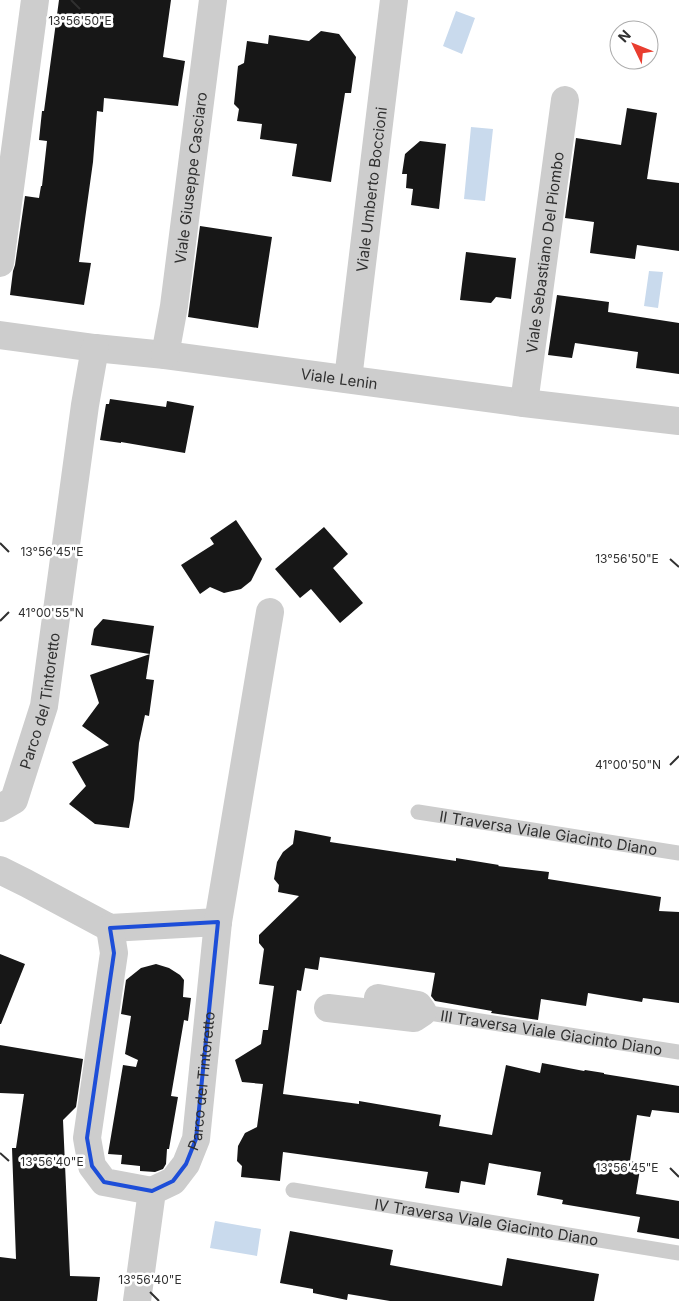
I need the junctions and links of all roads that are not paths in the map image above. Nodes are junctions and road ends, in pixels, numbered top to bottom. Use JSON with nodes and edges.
{"nodes":[{"id":1,"x":34,"y":0,"type":"edge"},
{"id":2,"x":213,"y":0,"type":"edge"},
{"id":3,"x":394,"y":0,"type":"edge"},
{"id":4,"x":565,"y":100,"type":"dead end"},
{"id":5,"x":0,"y":263,"type":"edge"},
{"id":6,"x":0,"y":335,"type":"edge"},
{"id":7,"x":95,"y":348,"type":"junction"},
{"id":8,"x":165,"y":355,"type":"junction"},
{"id":9,"x":348,"y":379,"type":"junction"},
{"id":10,"x":524,"y":403,"type":"junction"},
{"id":11,"x":679,"y":421,"type":"edge"},
{"id":12,"x":270,"y":612,"type":"dead end"},
{"id":13,"x":0,"y":808,"type":"edge"},
{"id":14,"x":418,"y":812,"type":"dead end"},
{"id":15,"x":679,"y":854,"type":"edge"},
{"id":16,"x":0,"y":870,"type":"edge"},
{"id":17,"x":218,"y":922,"type":"junction"},
{"id":18,"x":110,"y":928,"type":"junction"},
{"id":19,"x":378,"y":998,"type":"dead end"},
{"id":20,"x":328,"y":1008,"type":"dead end"},
{"id":21,"x":423,"y":1012,"type":"junction"},
{"id":22,"x":679,"y":1052,"type":"edge"},
{"id":23,"x":293,"y":1190,"type":"dead end"},
{"id":24,"x":152,"y":1191,"type":"junction"},
{"id":25,"x":679,"y":1253,"type":"edge"},
{"id":26,"x":137,"y":1301,"type":"edge"}],
"edges":[{"from":1,"to":5,"type":"street"},
{"from":2,"to":8,"type":"street","name":"Viale Giuseppe Casciaro"},
{"from":3,"to":9,"type":"street","name":"Viale Umberto Boccioni"},
{"from":4,"to":10,"type":"street","name":"Viale Sebastiano Del Piombo"},
{"from":6,"to":7,"type":"street","name":"Viale Lenin"},
{"from":7,"to":8,"type":"street","name":"Viale Lenin"},
{"from":7,"to":13,"type":"street","name":"Parco del Tintoretto"},
{"from":8,"to":9,"type":"street","name":"Viale Lenin"},
{"from":9,"to":10,"type":"street","name":"Viale Lenin"},
{"from":10,"to":11,"type":"street","name":"Viale Lenin"},
{"from":12,"to":17,"type":"street","name":"Parco del Tintoretto"},
{"from":14,"to":15,"type":"lane","name":"II Traversa Viale Giacinto Diano"},
{"from":16,"to":18,"type":"street"},
{"from":17,"to":18,"type":"street"},
{"from":17,"to":24,"type":"street","name":"Parco del Tintoretto"},
{"from":18,"to":24,"type":"street"},
{"from":19,"to":21,"type":"street"},
{"from":20,"to":21,"type":"street"},
{"from":21,"to":22,"type":"lane","name":"III Traversa Viale Giacinto Diano"},
{"from":23,"to":25,"type":"lane","name":"IV Traversa Viale Giacinto Diano"},
{"from":24,"to":26,"type":"street"}]}
